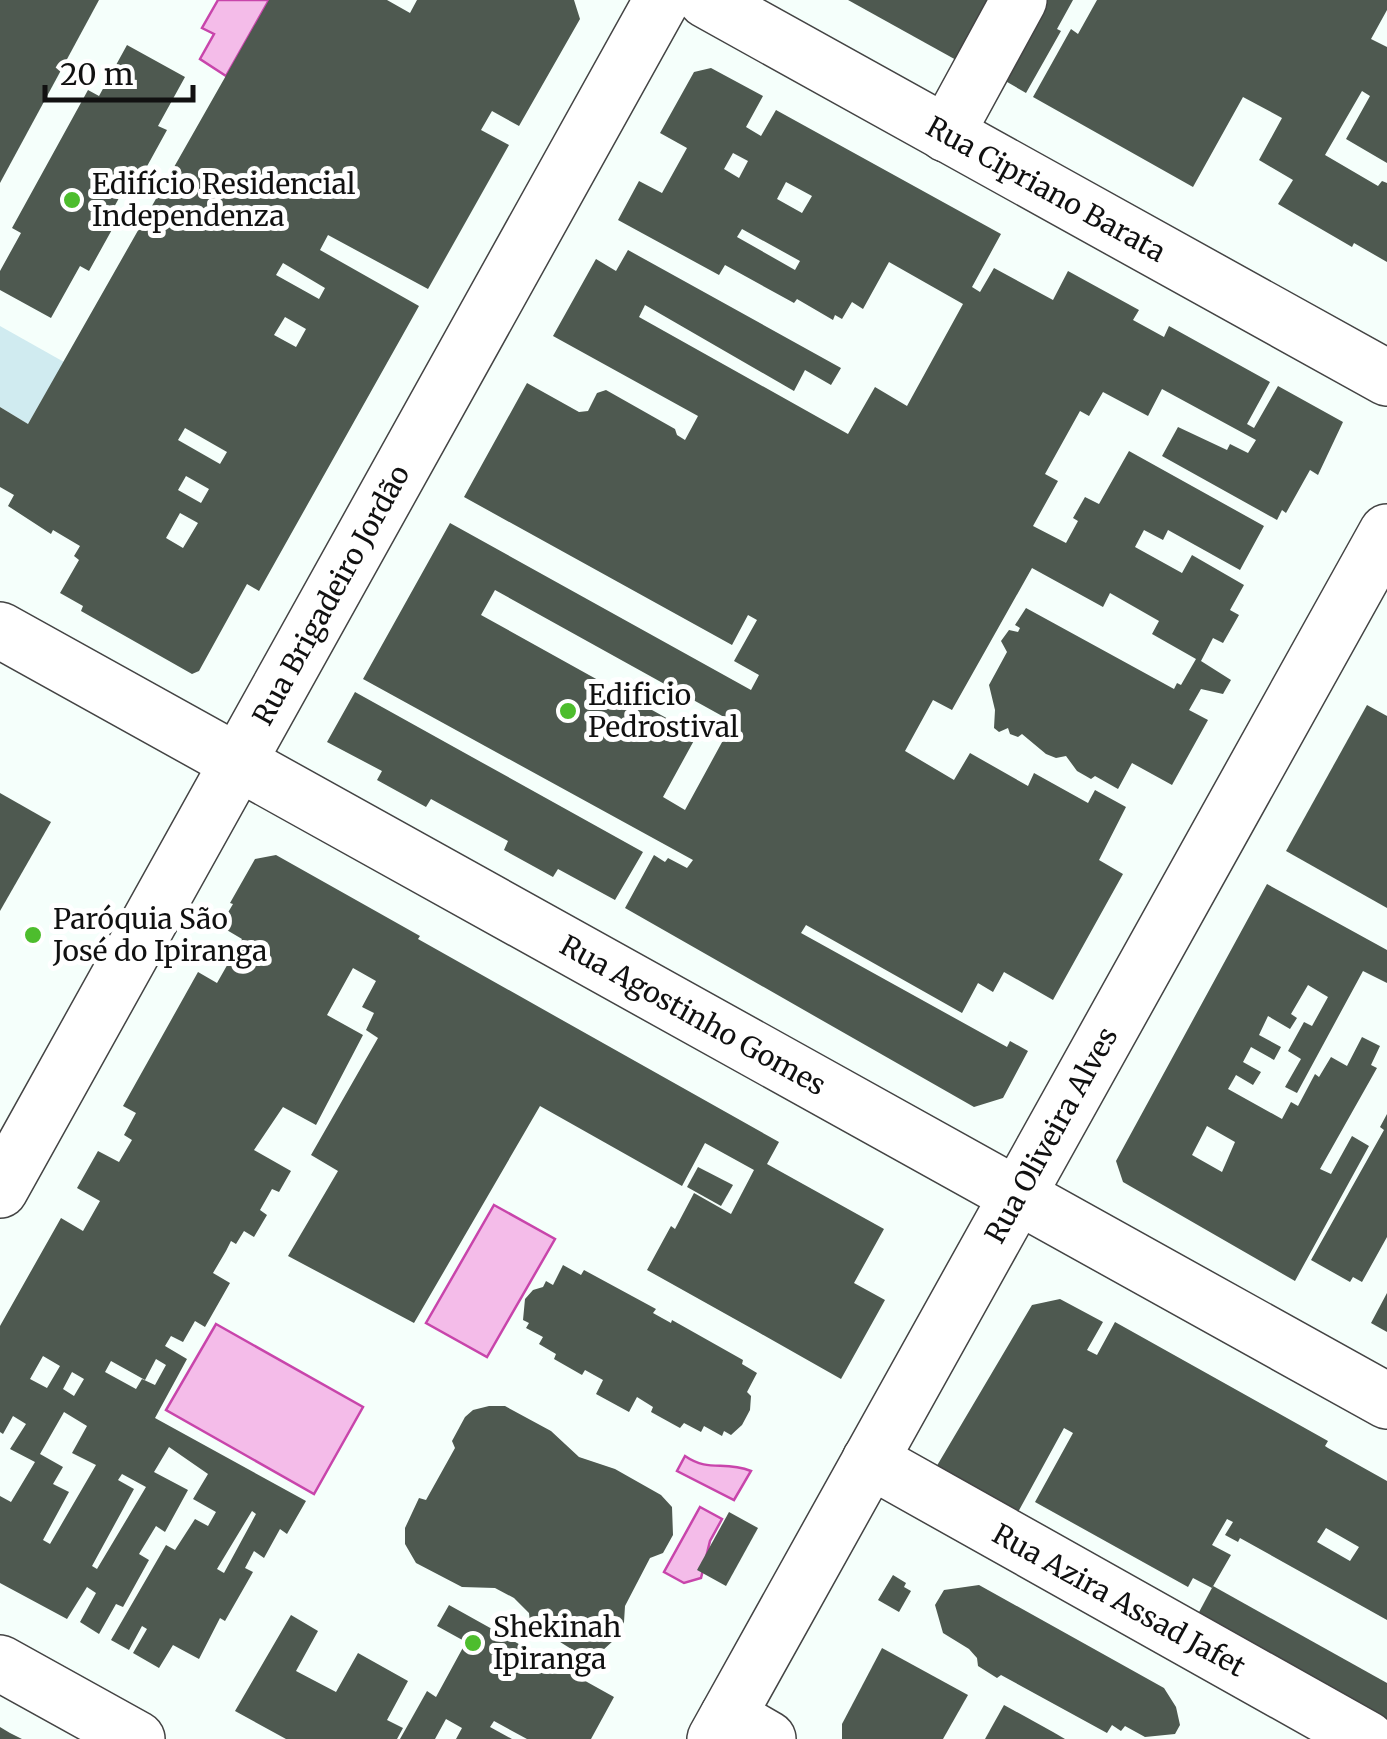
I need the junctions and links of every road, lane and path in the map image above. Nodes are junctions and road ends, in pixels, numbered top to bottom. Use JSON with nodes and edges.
{"nodes":[{"id":1,"x":662,"y":0,"type":"edge"},
{"id":2,"x":1019,"y":0,"type":"edge"},
{"id":3,"x":719,"y":4,"type":"edge"},
{"id":4,"x":946,"y":134,"type":"junction"},
{"id":5,"x":1387,"y":378,"type":"edge"},
{"id":6,"x":1387,"y":532,"type":"edge"},
{"id":7,"x":0,"y":630,"type":"edge"},
{"id":8,"x":238,"y":762,"type":"junction"},
{"id":9,"x":0,"y":1190,"type":"edge"},
{"id":10,"x":1018,"y":1195,"type":"junction"},
{"id":11,"x":1387,"y":1401,"type":"edge"},
{"id":12,"x":870,"y":1460,"type":"junction"},
{"id":13,"x":0,"y":1663,"type":"edge"},
{"id":14,"x":737,"y":1731,"type":"edge"},
{"id":15,"x":137,"y":1739,"type":"edge"},
{"id":16,"x":1367,"y":1739,"type":"edge"}],
"edges":[{"from":1,"to":8,"type":"street","name":"Rua Brigadeiro Jordão"},
{"from":2,"to":4,"type":"street"},
{"from":3,"to":4,"type":"street","name":"Rua Cipriano Barata"},
{"from":4,"to":5,"type":"street","name":"Rua Cipriano Barata"},
{"from":6,"to":10,"type":"street","name":"Rua Oliveira Alves"},
{"from":7,"to":8,"type":"street","name":"Rua Agostinho Gomes"},
{"from":8,"to":9,"type":"street","name":"Rua Brigadeiro Jordão"},
{"from":8,"to":10,"type":"street","name":"Rua Agostinho Gomes"},
{"from":10,"to":11,"type":"street","name":"Rua Agostinho Gomes"},
{"from":10,"to":12,"type":"street","name":"Rua Oliveira Alves"},
{"from":12,"to":14,"type":"street","name":"Rua Oliveira Alves"},
{"from":12,"to":16,"type":"street","name":"Rua Azira Assad Jafet"},
{"from":13,"to":15,"type":"street"}]}
